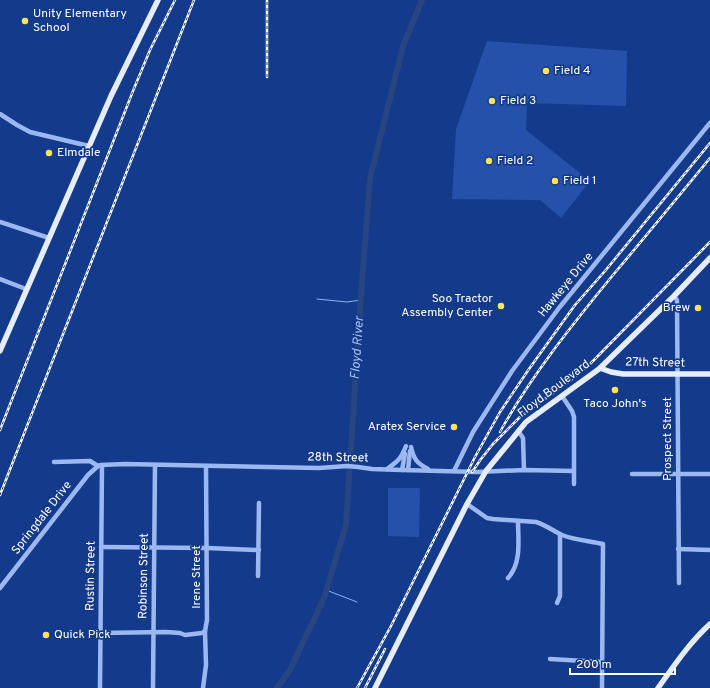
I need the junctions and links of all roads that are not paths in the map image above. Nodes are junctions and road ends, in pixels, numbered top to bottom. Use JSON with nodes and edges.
{"nodes":[{"id":1,"x":158,"y":0,"type":"edge"},
{"id":2,"x":0,"y":114,"type":"edge"},
{"id":3,"x":710,"y":123,"type":"edge"},
{"id":4,"x":89,"y":146,"type":"junction"},
{"id":5,"x":0,"y":222,"type":"edge"},
{"id":6,"x":49,"y":238,"type":"junction"},
{"id":7,"x":710,"y":258,"type":"edge"},
{"id":8,"x":0,"y":279,"type":"edge"},
{"id":9,"x":26,"y":289,"type":"junction"},
{"id":10,"x":674,"y":296,"type":"junction"},
{"id":11,"x":0,"y":350,"type":"edge"},
{"id":12,"x":600,"y":368,"type":"junction"},
{"id":13,"x":678,"y":374,"type":"junction"},
{"id":14,"x":710,"y":374,"type":"edge"},
{"id":15,"x":562,"y":396,"type":"junction"},
{"id":16,"x":518,"y":431,"type":"junction"},
{"id":17,"x":54,"y":462,"type":"dead end"},
{"id":18,"x":155,"y":465,"type":"junction"},
{"id":19,"x":100,"y":466,"type":"junction"},
{"id":20,"x":206,"y":466,"type":"junction"},
{"id":21,"x":387,"y":469,"type":"junction"},
{"id":22,"x":405,"y":470,"type":"junction"},
{"id":23,"x":430,"y":470,"type":"junction"},
{"id":24,"x":524,"y":470,"type":"junction"},
{"id":25,"x":454,"y":471,"type":"junction"},
{"id":26,"x":486,"y":471,"type":"junction"},
{"id":27,"x":574,"y":471,"type":"junction"},
{"id":28,"x":632,"y":474,"type":"dead end"},
{"id":29,"x":679,"y":474,"type":"junction"},
{"id":30,"x":710,"y":474,"type":"edge"},
{"id":31,"x":574,"y":484,"type":"dead end"},
{"id":32,"x":259,"y":503,"type":"dead end"},
{"id":33,"x":467,"y":504,"type":"junction"},
{"id":34,"x":518,"y":520,"type":"junction"},
{"id":35,"x":560,"y":534,"type":"junction"},
{"id":36,"x":101,"y":547,"type":"junction"},
{"id":37,"x":154,"y":548,"type":"junction"},
{"id":38,"x":207,"y":548,"type":"junction"},
{"id":39,"x":678,"y":548,"type":"junction"},
{"id":40,"x":259,"y":550,"type":"junction"},
{"id":41,"x":710,"y":550,"type":"edge"},
{"id":42,"x":258,"y":576,"type":"dead end"},
{"id":43,"x":508,"y":578,"type":"dead end"},
{"id":44,"x":679,"y":583,"type":"dead end"},
{"id":45,"x":0,"y":588,"type":"edge"},
{"id":46,"x":557,"y":603,"type":"dead end"},
{"id":47,"x":710,"y":624,"type":"edge"},
{"id":48,"x":205,"y":631,"type":"junction"},
{"id":49,"x":100,"y":633,"type":"junction"},
{"id":50,"x":153,"y":633,"type":"junction"},
{"id":51,"x":550,"y":659,"type":"dead end"},
{"id":52,"x":601,"y":662,"type":"junction"},
{"id":53,"x":100,"y":688,"type":"edge"},
{"id":54,"x":153,"y":688,"type":"edge"},
{"id":55,"x":203,"y":688,"type":"edge"},
{"id":56,"x":375,"y":688,"type":"edge"},
{"id":57,"x":602,"y":688,"type":"edge"},
{"id":58,"x":658,"y":688,"type":"edge"}],
"edges":[{"from":1,"to":4,"type":"main road"},
{"from":2,"to":4,"type":"street"},
{"from":3,"to":25,"type":"street","name":"Hawkeye Drive"},
{"from":4,"to":6,"type":"main road"},
{"from":5,"to":6,"type":"street"},
{"from":6,"to":9,"type":"main road"},
{"from":7,"to":10,"type":"main road","name":"Floyd Boulevard"},
{"from":8,"to":9,"type":"street"},
{"from":9,"to":11,"type":"main road"},
{"from":10,"to":12,"type":"main road","name":"Floyd Boulevard"},
{"from":10,"to":13,"type":"street","name":"Prospect Street"},
{"from":12,"to":13,"type":"main road","name":"27th Street"},
{"from":12,"to":15,"type":"main road","name":"Floyd Boulevard"},
{"from":13,"to":14,"type":"main road","name":"27th Street"},
{"from":13,"to":29,"type":"street","name":"Prospect Street"},
{"from":15,"to":16,"type":"main road","name":"Floyd Boulevard"},
{"from":15,"to":27,"type":"street"},
{"from":16,"to":24,"type":"street"},
{"from":16,"to":26,"type":"main road","name":"Floyd Boulevard"},
{"from":17,"to":19,"type":"street","name":"28th Street"},
{"from":18,"to":19,"type":"street","name":"28th Street"},
{"from":18,"to":20,"type":"street","name":"28th Street"},
{"from":18,"to":37,"type":"street","name":"Robinson Street"},
{"from":19,"to":36,"type":"street","name":"Rustin Street"},
{"from":19,"to":45,"type":"street","name":"Springdale Drive"},
{"from":20,"to":21,"type":"street","name":"28th Street"},
{"from":20,"to":38,"type":"street","name":"Irene Street"},
{"from":21,"to":22,"type":"street","name":"28th Street"},
{"from":21,"to":22,"type":"street"},
{"from":22,"to":23,"type":"street","name":"28th Street"},
{"from":22,"to":23,"type":"street"},
{"from":23,"to":25,"type":"street","name":"28th Street"},
{"from":24,"to":26,"type":"street","name":"28th Street"},
{"from":24,"to":27,"type":"street","name":"28th Street"},
{"from":25,"to":26,"type":"street","name":"28th Street"},
{"from":26,"to":33,"type":"main road","name":"Floyd Boulevard"},
{"from":27,"to":31,"type":"street"},
{"from":28,"to":29,"type":"street"},
{"from":29,"to":30,"type":"street"},
{"from":29,"to":39,"type":"street","name":"Prospect Street"},
{"from":32,"to":40,"type":"street"},
{"from":33,"to":34,"type":"street"},
{"from":33,"to":56,"type":"main road","name":"Floyd Boulevard"},
{"from":34,"to":35,"type":"street"},
{"from":34,"to":43,"type":"street"},
{"from":35,"to":46,"type":"street"},
{"from":35,"to":52,"type":"street"},
{"from":36,"to":37,"type":"street"},
{"from":36,"to":49,"type":"street","name":"Rustin Street"},
{"from":37,"to":38,"type":"street"},
{"from":37,"to":50,"type":"street","name":"Robinson Street"},
{"from":38,"to":40,"type":"street"},
{"from":38,"to":48,"type":"street","name":"Irene Street"},
{"from":39,"to":41,"type":"street"},
{"from":39,"to":44,"type":"street","name":"Prospect Street"},
{"from":40,"to":42,"type":"street"},
{"from":47,"to":58,"type":"main road"},
{"from":48,"to":50,"type":"street"},
{"from":48,"to":55,"type":"street","name":"Irene Street"},
{"from":49,"to":50,"type":"street"},
{"from":49,"to":53,"type":"street","name":"Rustin Street"},
{"from":50,"to":54,"type":"street","name":"Robinson Street"},
{"from":51,"to":52,"type":"street"},
{"from":52,"to":57,"type":"street"}]}
